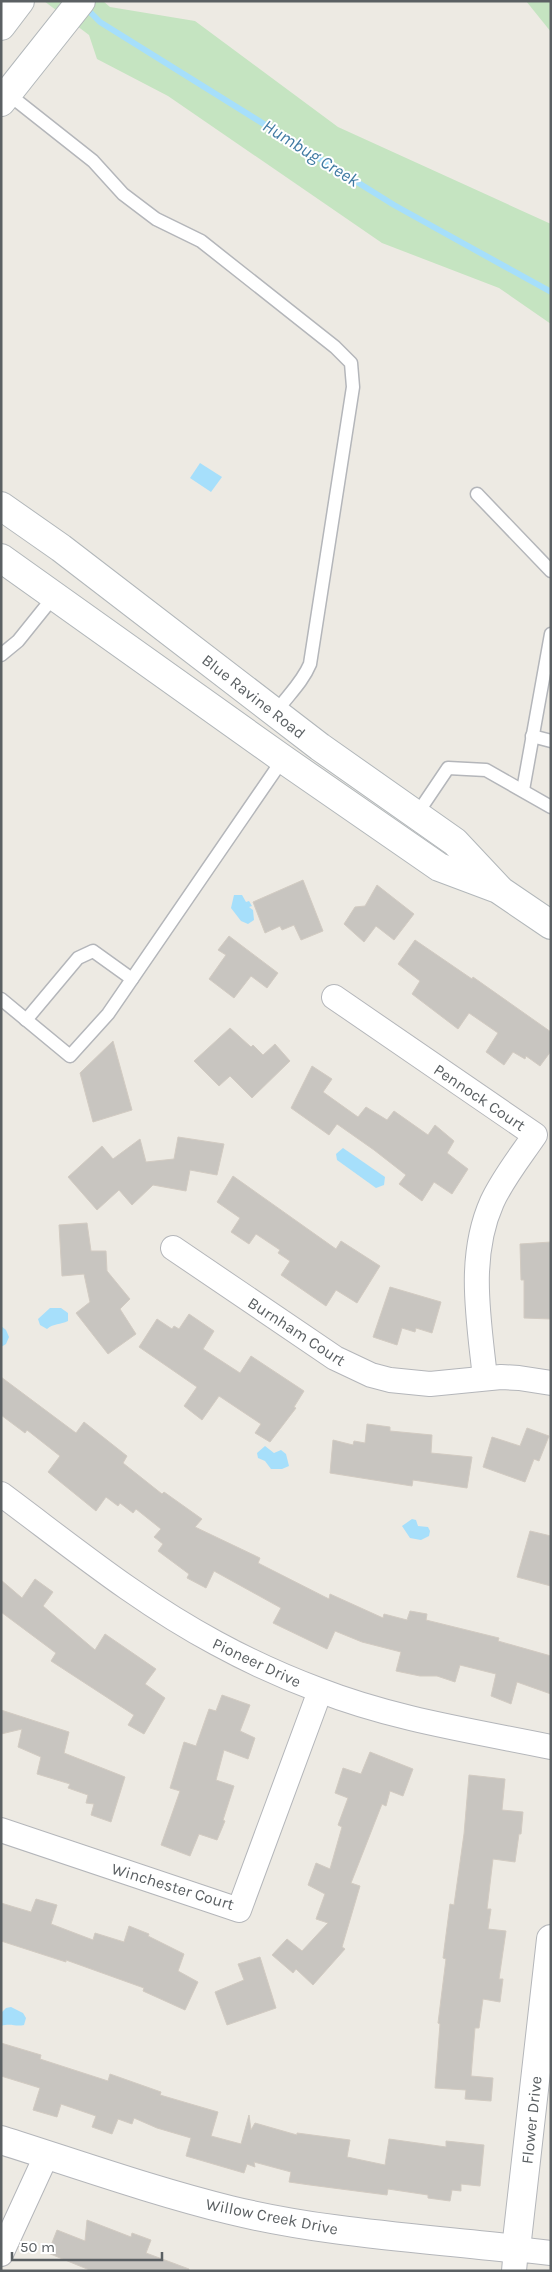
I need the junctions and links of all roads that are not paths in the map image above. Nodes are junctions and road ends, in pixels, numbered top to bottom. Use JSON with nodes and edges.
{"nodes":[{"id":1,"x":20,"y":1,"type":"edge"},
{"id":2,"x":75,"y":9,"type":"edge"},
{"id":3,"x":1,"y":26,"type":"edge"},
{"id":4,"x":4,"y":98,"type":"edge"},
{"id":5,"x":477,"y":494,"type":"dead end"},
{"id":6,"x":1,"y":506,"type":"edge"},
{"id":7,"x":1,"y":558,"type":"edge"},
{"id":8,"x":551,"y":571,"type":"edge"},
{"id":9,"x":55,"y":594,"type":"junction"},
{"id":10,"x":551,"y":634,"type":"edge"},
{"id":11,"x":549,"y":652,"type":"edge"},
{"id":12,"x":1,"y":655,"type":"edge"},
{"id":13,"x":276,"y":712,"type":"junction"},
{"id":14,"x":532,"y":736,"type":"junction"},
{"id":15,"x":551,"y":741,"type":"edge"},
{"id":16,"x":283,"y":759,"type":"junction"},
{"id":17,"x":523,"y":790,"type":"junction"},
{"id":18,"x":551,"y":807,"type":"edge"},
{"id":19,"x":417,"y":814,"type":"junction"},
{"id":20,"x":501,"y":891,"type":"junction"},
{"id":21,"x":551,"y":925,"type":"edge"},
{"id":22,"x":132,"y":979,"type":"junction"},
{"id":23,"x":334,"y":997,"type":"dead end"},
{"id":24,"x":1,"y":999,"type":"edge"},
{"id":25,"x":26,"y":1020,"type":"junction"},
{"id":26,"x":174,"y":1248,"type":"dead end"},
{"id":27,"x":485,"y":1378,"type":"junction"},
{"id":28,"x":551,"y":1383,"type":"edge"},
{"id":29,"x":1,"y":1494,"type":"edge"},
{"id":30,"x":320,"y":1691,"type":"junction"},
{"id":31,"x":551,"y":1746,"type":"edge"},
{"id":32,"x":1,"y":1830,"type":"edge"},
{"id":33,"x":551,"y":1939,"type":"edge"},
{"id":34,"x":1,"y":2140,"type":"edge"},
{"id":35,"x":47,"y":2154,"type":"junction"},
{"id":36,"x":551,"y":2253,"type":"edge"},
{"id":37,"x":1,"y":2254,"type":"edge"},
{"id":38,"x":515,"y":2260,"type":"edge"}],
"edges":[{"from":1,"to":3,"type":"main road"},
{"from":2,"to":4,"type":"main road"},
{"from":4,"to":13,"type":"lane"},
{"from":5,"to":8,"type":"lane"},
{"from":6,"to":13,"type":"main road","name":"Blue Ravine Road"},
{"from":7,"to":9,"type":"main road","name":"Blue Ravine Road"},
{"from":9,"to":12,"type":"lane"},
{"from":9,"to":16,"type":"main road","name":"Blue Ravine Road"},
{"from":10,"to":11,"type":"lane"},
{"from":11,"to":14,"type":"lane"},
{"from":13,"to":19,"type":"main road","name":"Blue Ravine Road"},
{"from":14,"to":15,"type":"lane"},
{"from":14,"to":17,"type":"lane"},
{"from":16,"to":20,"type":"main road","name":"Blue Ravine Road"},
{"from":16,"to":22,"type":"lane"},
{"from":17,"to":18,"type":"lane"},
{"from":17,"to":19,"type":"lane"},
{"from":19,"to":20,"type":"main road","name":"Blue Ravine Road"},
{"from":20,"to":21,"type":"main road","name":"Blue Ravine Road"},
{"from":22,"to":25,"type":"lane"},
{"from":22,"to":25,"type":"lane"},
{"from":23,"to":27,"type":"street","name":"Pennock Court"},
{"from":24,"to":25,"type":"lane"},
{"from":26,"to":27,"type":"street","name":"Burnham Court"},
{"from":27,"to":28,"type":"street","name":"Burnham Court"},
{"from":29,"to":30,"type":"street","name":"Pioneer Drive"},
{"from":30,"to":31,"type":"street","name":"Pioneer Drive"},
{"from":30,"to":32,"type":"street","name":"Winchester Court"},
{"from":33,"to":38,"type":"main road","name":"Flower Drive"},
{"from":34,"to":35,"type":"main road","name":"Willow Creek Drive"},
{"from":35,"to":37,"type":"street"},
{"from":35,"to":38,"type":"main road","name":"Willow Creek Drive"},
{"from":36,"to":38,"type":"street","name":"Willow Creek Drive"}]}
